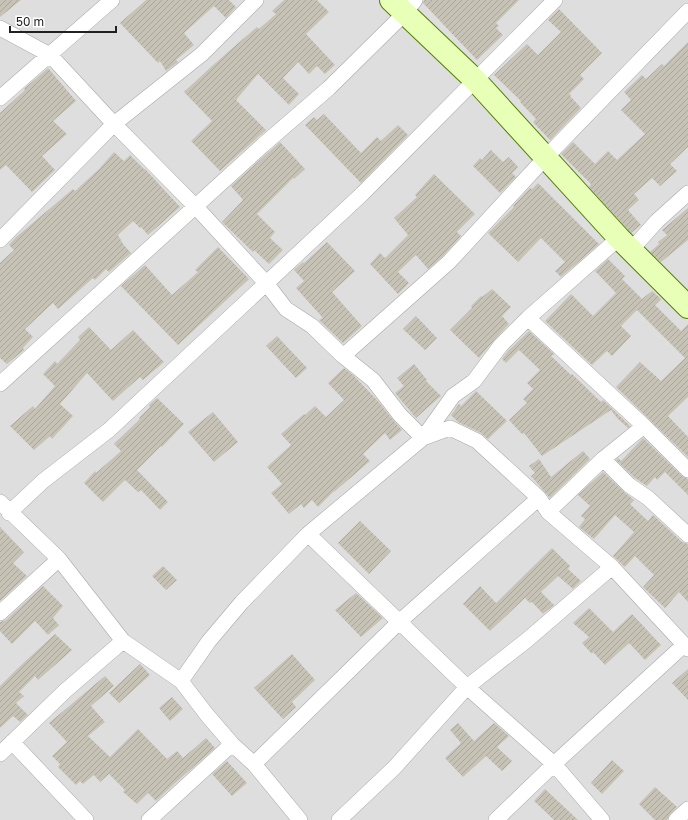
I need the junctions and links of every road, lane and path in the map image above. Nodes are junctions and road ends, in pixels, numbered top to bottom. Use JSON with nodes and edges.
{"nodes":[{"id":1,"x":112,"y":0,"type":"edge"},
{"id":2,"x":256,"y":0,"type":"edge"},
{"id":3,"x":555,"y":0,"type":"edge"},
{"id":4,"x":403,"y":4,"type":"edge"},
{"id":5,"x":688,"y":11,"type":"edge"},
{"id":6,"x":0,"y":28,"type":"edge"},
{"id":7,"x":50,"y":55,"type":"junction"},
{"id":8,"x":475,"y":80,"type":"junction"},
{"id":9,"x":0,"y":98,"type":"edge"},
{"id":10,"x":114,"y":124,"type":"junction"},
{"id":11,"x":546,"y":157,"type":"junction"},
{"id":12,"x":688,"y":193,"type":"edge"},
{"id":13,"x":196,"y":207,"type":"junction"},
{"id":14,"x":0,"y":240,"type":"edge"},
{"id":15,"x":625,"y":244,"type":"junction"},
{"id":16,"x":266,"y":283,"type":"junction"},
{"id":17,"x":688,"y":307,"type":"edge"},
{"id":18,"x":528,"y":318,"type":"junction"},
{"id":19,"x":344,"y":356,"type":"junction"},
{"id":20,"x":0,"y":384,"type":"edge"},
{"id":21,"x":644,"y":426,"type":"junction"},
{"id":22,"x":423,"y":438,"type":"junction"},
{"id":23,"x":603,"y":459,"type":"junction"},
{"id":24,"x":688,"y":470,"type":"edge"},
{"id":25,"x":539,"y":498,"type":"junction"},
{"id":26,"x":5,"y":508,"type":"edge"},
{"id":27,"x":548,"y":512,"type":"junction"},
{"id":28,"x":308,"y":534,"type":"junction"},
{"id":29,"x":688,"y":535,"type":"edge"},
{"id":30,"x":59,"y":559,"type":"junction"},
{"id":31,"x":612,"y":567,"type":"junction"},
{"id":32,"x":0,"y":613,"type":"edge"},
{"id":33,"x":399,"y":622,"type":"junction"},
{"id":34,"x":123,"y":641,"type":"junction"},
{"id":35,"x":686,"y":647,"type":"edge"},
{"id":36,"x":181,"y":681,"type":"junction"},
{"id":37,"x":467,"y":686,"type":"junction"},
{"id":38,"x":12,"y":742,"type":"junction"},
{"id":39,"x":232,"y":744,"type":"junction"},
{"id":40,"x":0,"y":754,"type":"edge"},
{"id":41,"x":254,"y":764,"type":"junction"},
{"id":42,"x":554,"y":764,"type":"junction"},
{"id":43,"x":688,"y":809,"type":"edge"},
{"id":44,"x":86,"y":820,"type":"edge"},
{"id":45,"x":149,"y":820,"type":"edge"},
{"id":46,"x":300,"y":820,"type":"edge"},
{"id":47,"x":339,"y":820,"type":"edge"},
{"id":48,"x":496,"y":820,"type":"edge"},
{"id":49,"x":602,"y":820,"type":"edge"},
{"id":50,"x":676,"y":820,"type":"edge"}],
"edges":[{"from":1,"to":7,"type":"street"},
{"from":2,"to":10,"type":"street"},
{"from":3,"to":8,"type":"street"},
{"from":4,"to":8,"type":"street"},
{"from":4,"to":13,"type":"street"},
{"from":5,"to":11,"type":"street"},
{"from":6,"to":7,"type":"street"},
{"from":7,"to":9,"type":"street"},
{"from":7,"to":10,"type":"street"},
{"from":8,"to":11,"type":"street"},
{"from":8,"to":16,"type":"street"},
{"from":10,"to":13,"type":"street"},
{"from":10,"to":14,"type":"street"},
{"from":11,"to":15,"type":"street"},
{"from":11,"to":19,"type":"street"},
{"from":12,"to":15,"type":"street"},
{"from":13,"to":16,"type":"street"},
{"from":13,"to":20,"type":"street"},
{"from":15,"to":17,"type":"street"},
{"from":15,"to":18,"type":"street"},
{"from":16,"to":19,"type":"street"},
{"from":16,"to":26,"type":"street"},
{"from":18,"to":21,"type":"street"},
{"from":18,"to":22,"type":"street"},
{"from":19,"to":22,"type":"street"},
{"from":21,"to":23,"type":"street"},
{"from":21,"to":24,"type":"street"},
{"from":22,"to":25,"type":"street"},
{"from":22,"to":28,"type":"street"},
{"from":23,"to":27,"type":"street"},
{"from":23,"to":29,"type":"street"},
{"from":25,"to":27,"type":"street"},
{"from":25,"to":33,"type":"street"},
{"from":26,"to":30,"type":"street"},
{"from":27,"to":31,"type":"street"},
{"from":28,"to":33,"type":"street"},
{"from":28,"to":36,"type":"street"},
{"from":30,"to":32,"type":"street"},
{"from":30,"to":34,"type":"street"},
{"from":31,"to":35,"type":"street"},
{"from":31,"to":37,"type":"street"},
{"from":33,"to":37,"type":"street"},
{"from":33,"to":41,"type":"street"},
{"from":34,"to":36,"type":"street"},
{"from":34,"to":38,"type":"street"},
{"from":35,"to":42,"type":"street"},
{"from":36,"to":39,"type":"street"},
{"from":37,"to":42,"type":"street"},
{"from":37,"to":47,"type":"street"},
{"from":38,"to":40,"type":"street"},
{"from":38,"to":44,"type":"street"},
{"from":39,"to":41,"type":"street"},
{"from":39,"to":45,"type":"street"},
{"from":41,"to":46,"type":"street"},
{"from":42,"to":48,"type":"street"},
{"from":42,"to":49,"type":"street"},
{"from":43,"to":50,"type":"street"}]}
